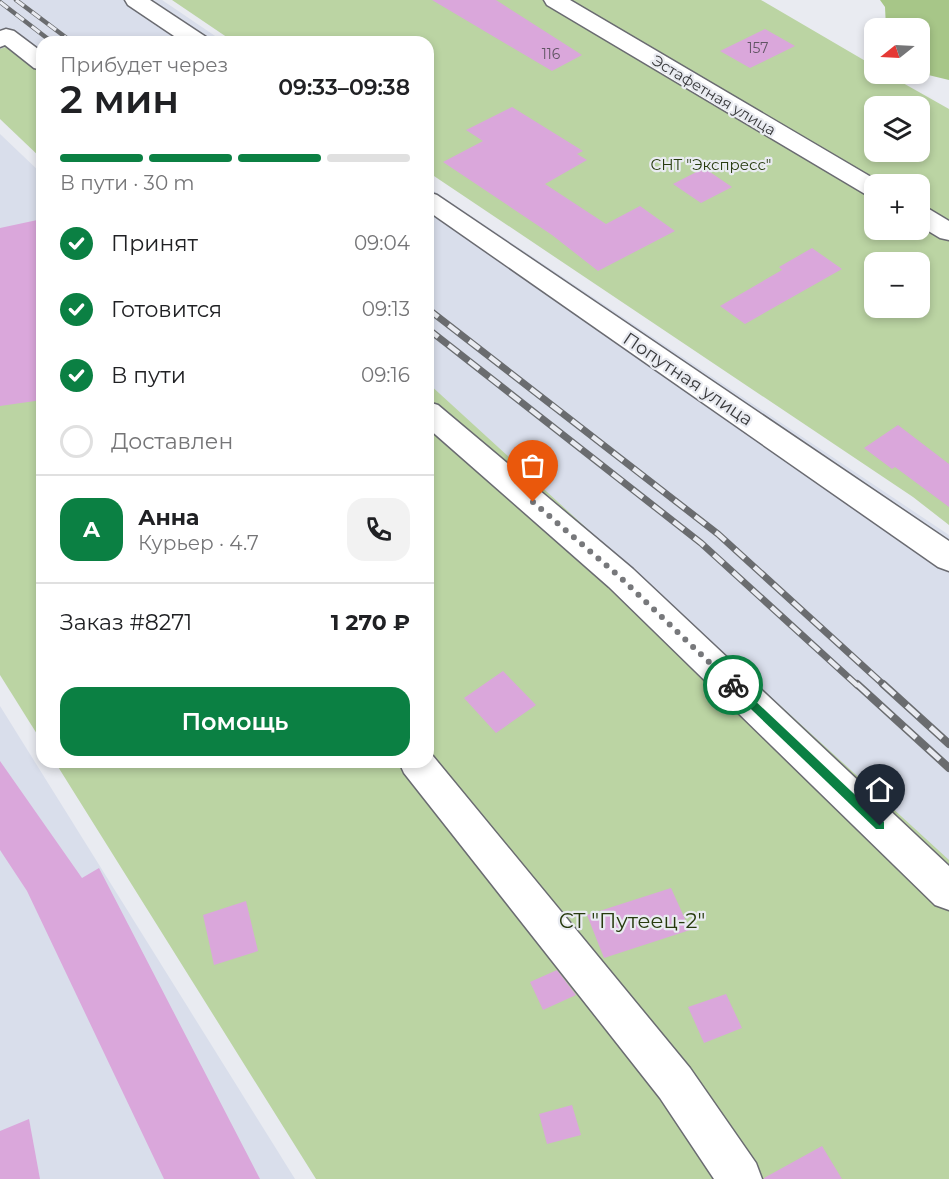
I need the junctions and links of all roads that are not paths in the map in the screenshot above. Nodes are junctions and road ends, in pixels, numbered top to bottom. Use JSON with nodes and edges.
{"nodes":[{"id":1,"x":136,"y":0,"type":"edge"},
{"id":2,"x":555,"y":0,"type":"edge"},
{"id":3,"x":189,"y":36,"type":"edge"},
{"id":4,"x":0,"y":40,"type":"edge"},
{"id":5,"x":36,"y":58,"type":"edge"},
{"id":6,"x":864,"y":183,"type":"edge"},
{"id":7,"x":434,"y":204,"type":"edge"},
{"id":8,"x":930,"y":221,"type":"edge"},
{"id":9,"x":949,"y":232,"type":"edge"},
{"id":10,"x":434,"y":417,"type":"edge"},
{"id":11,"x":949,"y":558,"type":"edge"},
{"id":12,"x":422,"y":768,"type":"edge"},
{"id":13,"x":949,"y":892,"type":"edge"},
{"id":14,"x":740,"y":1179,"type":"edge"}],
"edges":[{"from":1,"to":3,"type":"street"},
{"from":2,"to":6,"type":"street","name":"Эстафетная улица"},
{"from":4,"to":5,"type":"street"},
{"from":7,"to":11,"type":"street","name":"Попутная улица"},
{"from":8,"to":9,"type":"street"},
{"from":10,"to":13,"type":"street"},
{"from":12,"to":14,"type":"street"}]}
